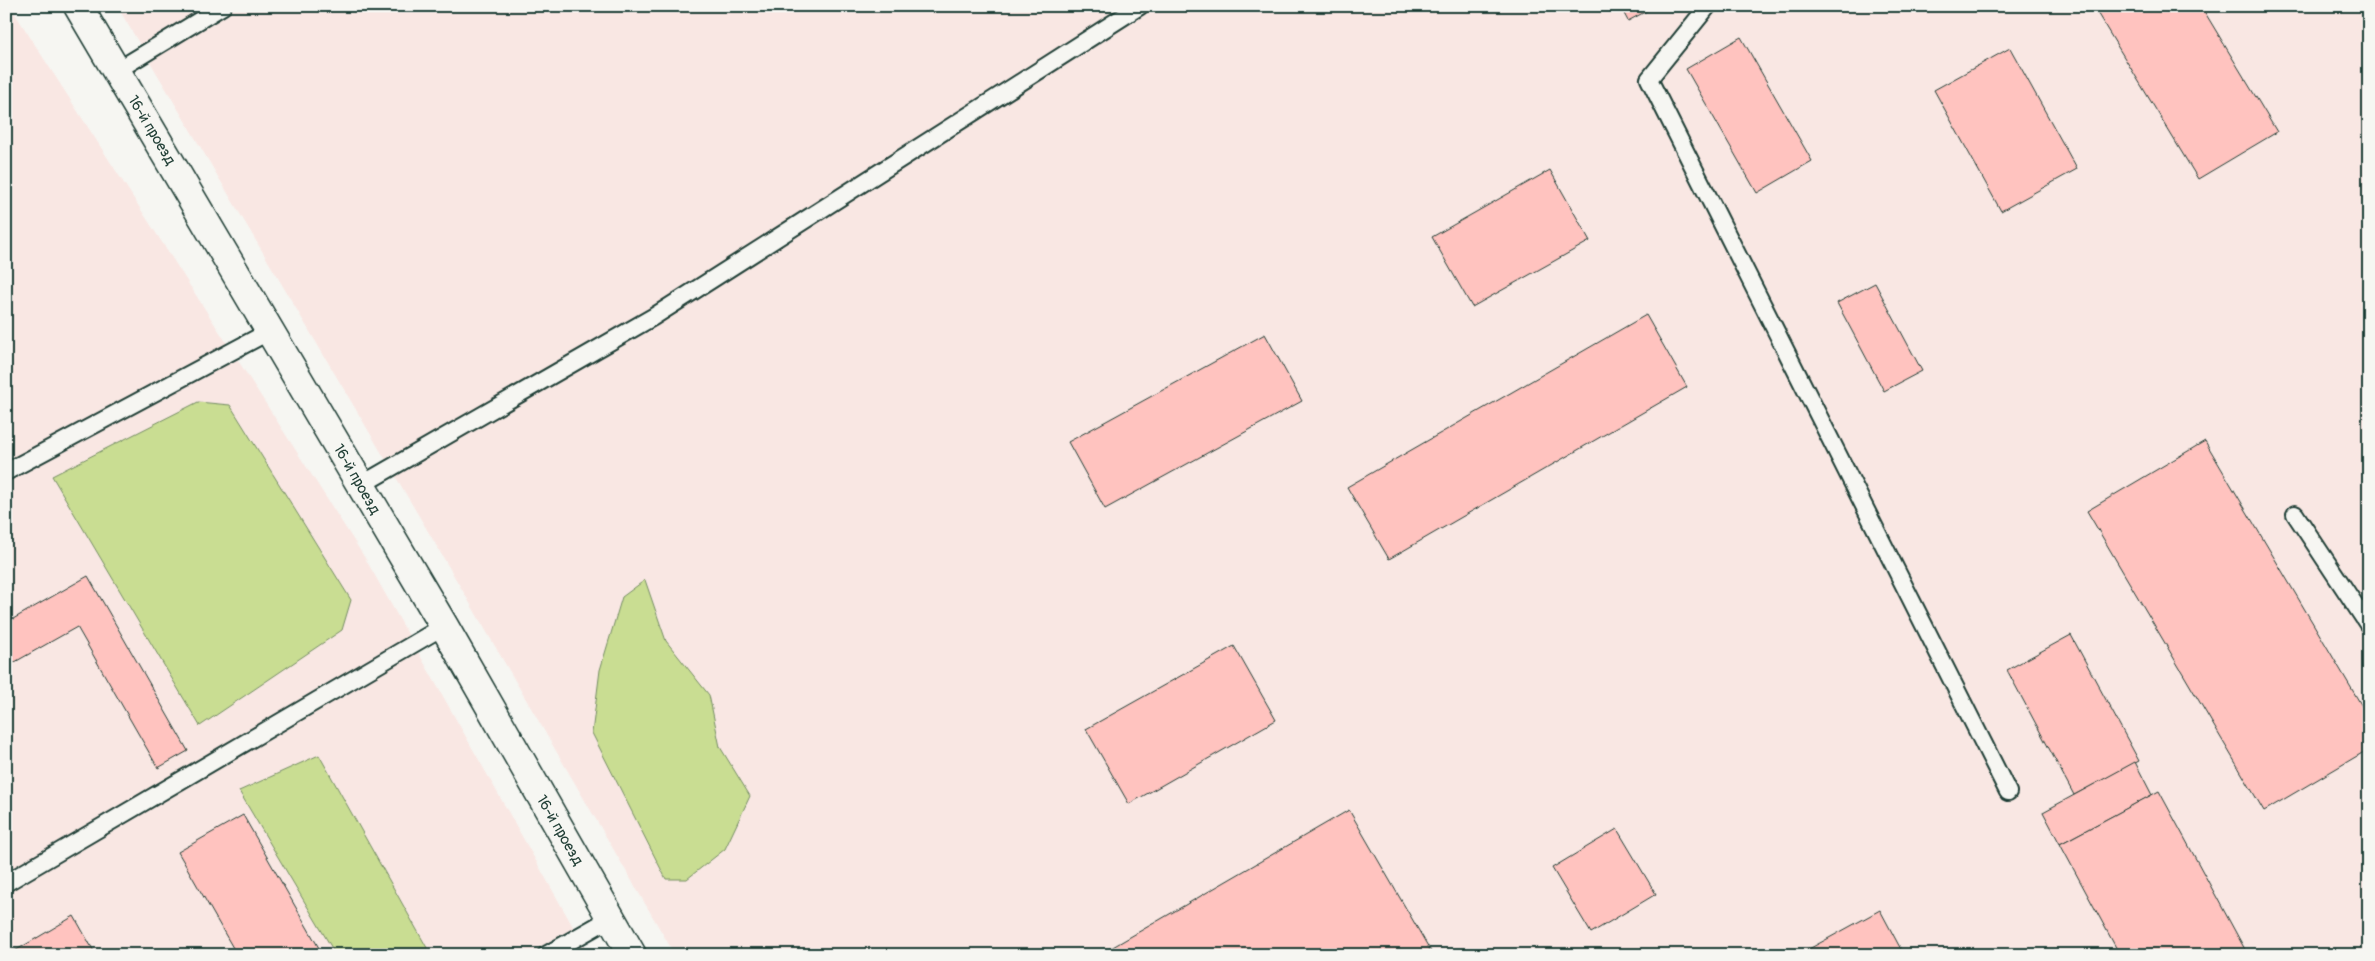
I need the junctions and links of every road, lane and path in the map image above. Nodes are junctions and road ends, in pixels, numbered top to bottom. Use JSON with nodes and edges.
{"nodes":[{"id":1,"x":78,"y":6,"type":"edge"},
{"id":2,"x":223,"y":6,"type":"edge"},
{"id":3,"x":1140,"y":6,"type":"edge"},
{"id":4,"x":1708,"y":6,"type":"edge"},
{"id":5,"x":116,"y":71,"type":"junction"},
{"id":6,"x":270,"y":331,"type":"junction"},
{"id":7,"x":6,"y":472,"type":"edge"},
{"id":8,"x":361,"y":486,"type":"junction"},
{"id":9,"x":2295,"y":514,"type":"dead end"},
{"id":10,"x":444,"y":626,"type":"junction"},
{"id":11,"x":2369,"y":626,"type":"edge"},
{"id":12,"x":2008,"y":792,"type":"dead end"},
{"id":13,"x":6,"y":883,"type":"edge"},
{"id":14,"x":611,"y":918,"type":"junction"},
{"id":15,"x":546,"y":955,"type":"edge"},
{"id":16,"x":632,"y":955,"type":"edge"}],
"edges":[{"from":1,"to":5,"type":"street","name":"16-й проезд"},
{"from":2,"to":5,"type":"lane"},
{"from":3,"to":8,"type":"lane"},
{"from":4,"to":12,"type":"lane"},
{"from":5,"to":6,"type":"street","name":"16-й проезд"},
{"from":6,"to":7,"type":"lane"},
{"from":6,"to":8,"type":"street","name":"16-й проезд"},
{"from":8,"to":10,"type":"street","name":"16-й проезд"},
{"from":9,"to":11,"type":"lane"},
{"from":10,"to":13,"type":"lane"},
{"from":10,"to":14,"type":"street","name":"16-й проезд"},
{"from":14,"to":15,"type":"lane"},
{"from":14,"to":16,"type":"street","name":"16-й проезд"}]}
